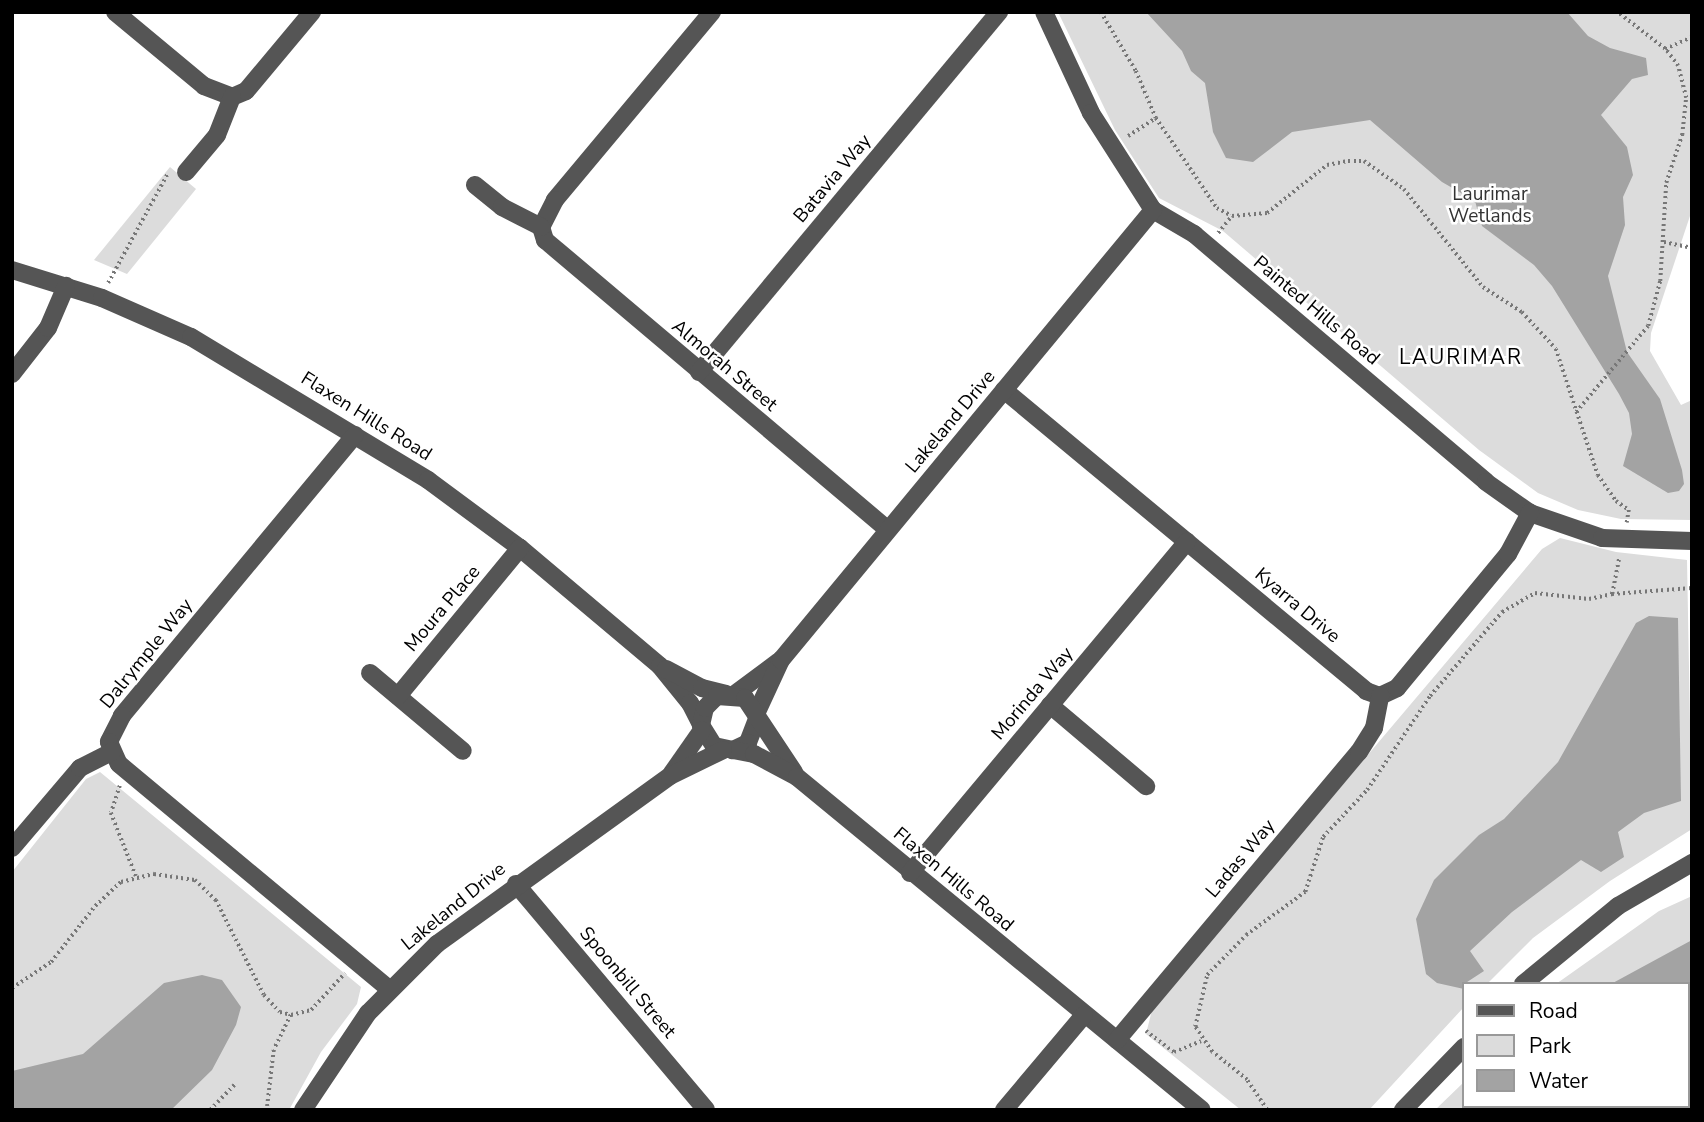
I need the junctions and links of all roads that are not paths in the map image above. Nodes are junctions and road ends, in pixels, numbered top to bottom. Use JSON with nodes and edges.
{"nodes":[{"id":1,"x":115,"y":12,"type":"edge"},
{"id":2,"x":312,"y":12,"type":"edge"},
{"id":3,"x":712,"y":12,"type":"edge"},
{"id":4,"x":999,"y":12,"type":"edge"},
{"id":5,"x":1044,"y":12,"type":"edge"},
{"id":6,"x":232,"y":97,"type":"junction"},
{"id":7,"x":181,"y":168,"type":"road end"},
{"id":8,"x":475,"y":186,"type":"dead end"},
{"id":9,"x":1153,"y":211,"type":"junction"},
{"id":10,"x":541,"y":227,"type":"junction"},
{"id":11,"x":12,"y":270,"type":"edge"},
{"id":12,"x":66,"y":286,"type":"junction"},
{"id":13,"x":699,"y":372,"type":"junction"},
{"id":14,"x":12,"y":374,"type":"edge"},
{"id":15,"x":1004,"y":390,"type":"junction"},
{"id":16,"x":355,"y":435,"type":"junction"},
{"id":17,"x":1530,"y":513,"type":"junction"},
{"id":18,"x":888,"y":530,"type":"junction"},
{"id":19,"x":1692,"y":541,"type":"edge"},
{"id":20,"x":1187,"y":542,"type":"junction"},
{"id":21,"x":520,"y":548,"type":"junction"},
{"id":22,"x":781,"y":660,"type":"junction"},
{"id":23,"x":660,"y":666,"type":"junction"},
{"id":24,"x":370,"y":673,"type":"dead end"},
{"id":25,"x":731,"y":694,"type":"junction"},
{"id":26,"x":398,"y":696,"type":"junction"},
{"id":27,"x":1380,"y":696,"type":"junction"},
{"id":28,"x":1050,"y":705,"type":"junction"},
{"id":29,"x":757,"y":716,"type":"junction"},
{"id":30,"x":702,"y":728,"type":"junction"},
{"id":31,"x":728,"y":750,"type":"junction"},
{"id":32,"x":463,"y":751,"type":"dead end"},
{"id":33,"x":112,"y":752,"type":"junction"},
{"id":34,"x":670,"y":776,"type":"junction"},
{"id":35,"x":797,"y":776,"type":"junction"},
{"id":36,"x":1146,"y":786,"type":"dead end"},
{"id":37,"x":12,"y":848,"type":"edge"},
{"id":38,"x":1692,"y":863,"type":"edge"},
{"id":39,"x":911,"y":873,"type":"junction"},
{"id":40,"x":516,"y":884,"type":"junction"},
{"id":41,"x":1525,"y":982,"type":"edge"},
{"id":42,"x":390,"y":989,"type":"junction"},
{"id":43,"x":1084,"y":1015,"type":"junction"},
{"id":44,"x":1117,"y":1040,"type":"junction"},
{"id":45,"x":1462,"y":1049,"type":"edge"},
{"id":46,"x":303,"y":1110,"type":"edge"},
{"id":47,"x":706,"y":1110,"type":"edge"},
{"id":48,"x":1004,"y":1110,"type":"edge"},
{"id":49,"x":1202,"y":1110,"type":"edge"},
{"id":50,"x":1403,"y":1110,"type":"edge"}],
"edges":[{"from":1,"to":6,"type":"street"},
{"from":2,"to":6,"type":"street"},
{"from":3,"to":10,"type":"street"},
{"from":4,"to":13,"type":"street","name":"Batavia Way"},
{"from":5,"to":9,"type":"street","name":"Painted Hills Road"},
{"from":6,"to":7,"type":"street"},
{"from":8,"to":10,"type":"street"},
{"from":9,"to":15,"type":"street","name":"Lakeland Drive"},
{"from":9,"to":17,"type":"street","name":"Painted Hills Road"},
{"from":10,"to":13,"type":"street","name":"Almorah Street"},
{"from":11,"to":12,"type":"street","name":"Flaxen Hills Road"},
{"from":12,"to":14,"type":"street"},
{"from":12,"to":16,"type":"street","name":"Flaxen Hills Road"},
{"from":13,"to":18,"type":"street","name":"Almorah Street"},
{"from":15,"to":18,"type":"street","name":"Lakeland Drive"},
{"from":15,"to":20,"type":"street","name":"Kyarra Drive"},
{"from":16,"to":21,"type":"street","name":"Flaxen Hills Road"},
{"from":16,"to":33,"type":"street","name":"Dalrymple Way"},
{"from":17,"to":19,"type":"street","name":"Painted Hills Road"},
{"from":17,"to":27,"type":"street"},
{"from":18,"to":22,"type":"street","name":"Lakeland Drive"},
{"from":20,"to":27,"type":"street","name":"Kyarra Drive"},
{"from":20,"to":28,"type":"street","name":"Morinda Way"},
{"from":21,"to":23,"type":"street","name":"Flaxen Hills Road"},
{"from":21,"to":26,"type":"street","name":"Moura Place"},
{"from":22,"to":25,"type":"street","name":"Lakeland Drive"},
{"from":22,"to":29,"type":"street","name":"Lakeland Drive"},
{"from":23,"to":25,"type":"street","name":"Flaxen Hills Road"},
{"from":23,"to":30,"type":"street","name":"Flaxen Hills Road"},
{"from":24,"to":26,"type":"street"},
{"from":25,"to":29,"type":"street"},
{"from":25,"to":30,"type":"street"},
{"from":26,"to":32,"type":"street"},
{"from":27,"to":44,"type":"street","name":"Ladas Way"},
{"from":28,"to":36,"type":"street"},
{"from":28,"to":39,"type":"street","name":"Morinda Way"},
{"from":29,"to":31,"type":"street"},
{"from":29,"to":35,"type":"street","name":"Flaxen Hills Road"},
{"from":30,"to":31,"type":"street"},
{"from":30,"to":34,"type":"street","name":"Lakeland Drive"},
{"from":31,"to":34,"type":"street","name":"Lakeland Drive"},
{"from":31,"to":35,"type":"street","name":"Flaxen Hills Road"},
{"from":33,"to":37,"type":"street"},
{"from":33,"to":42,"type":"street"},
{"from":34,"to":40,"type":"street","name":"Lakeland Drive"},
{"from":35,"to":39,"type":"street","name":"Flaxen Hills Road"},
{"from":38,"to":41,"type":"street"},
{"from":39,"to":43,"type":"street","name":"Flaxen Hills Road"},
{"from":40,"to":42,"type":"street","name":"Lakeland Drive"},
{"from":40,"to":47,"type":"street","name":"Spoonbill Street"},
{"from":42,"to":46,"type":"street","name":"Lakeland Drive"},
{"from":43,"to":44,"type":"street","name":"Flaxen Hills Road"},
{"from":43,"to":48,"type":"street"},
{"from":44,"to":49,"type":"street","name":"Flaxen Hills Road"},
{"from":45,"to":50,"type":"street"}]}
